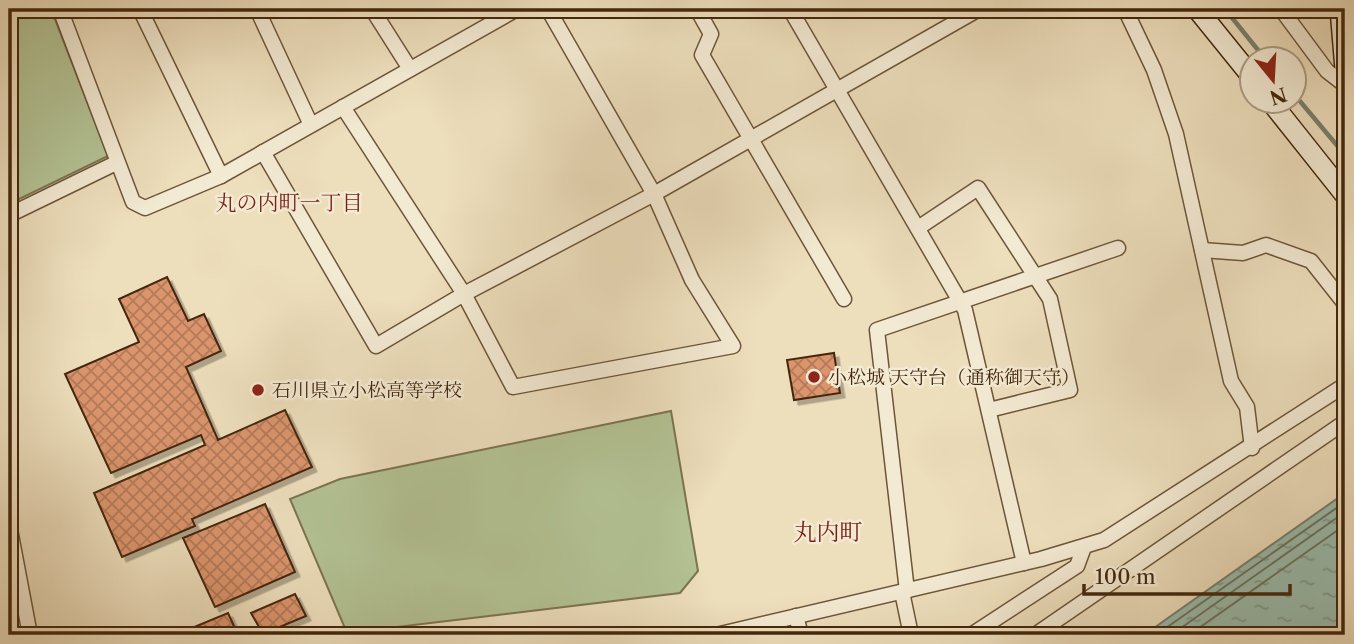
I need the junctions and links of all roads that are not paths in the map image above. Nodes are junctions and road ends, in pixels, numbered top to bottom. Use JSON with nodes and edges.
{"nodes":[{"id":1,"x":60,"y":9,"type":"edge"},
{"id":2,"x":140,"y":9,"type":"edge"},
{"id":3,"x":257,"y":9,"type":"edge"},
{"id":4,"x":372,"y":9,"type":"edge"},
{"id":5,"x":517,"y":9,"type":"edge"},
{"id":6,"x":548,"y":9,"type":"edge"},
{"id":7,"x":697,"y":9,"type":"edge"},
{"id":8,"x":790,"y":9,"type":"edge"},
{"id":9,"x":979,"y":9,"type":"edge"},
{"id":10,"x":1125,"y":9,"type":"edge"},
{"id":11,"x":1197,"y":9,"type":"edge"},
{"id":12,"x":1280,"y":9,"type":"edge"},
{"id":13,"x":1340,"y":9,"type":"edge"},
{"id":14,"x":1238,"y":60,"type":"edge"},
{"id":15,"x":410,"y":69,"type":"junction"},
{"id":16,"x":1345,"y":69,"type":"edge"},
{"id":17,"x":1345,"y":85,"type":"edge"},
{"id":18,"x":836,"y":88,"type":"junction"},
{"id":19,"x":343,"y":107,"type":"junction"},
{"id":20,"x":1282,"y":116,"type":"edge"},
{"id":21,"x":311,"y":125,"type":"junction"},
{"id":22,"x":750,"y":138,"type":"junction"},
{"id":23,"x":263,"y":152,"type":"junction"},
{"id":24,"x":116,"y":163,"type":"junction"},
{"id":25,"x":220,"y":176,"type":"junction"},
{"id":26,"x":654,"y":194,"type":"junction"},
{"id":27,"x":1345,"y":195,"type":"edge"},
{"id":28,"x":9,"y":215,"type":"edge"},
{"id":29,"x":918,"y":228,"type":"junction"},
{"id":30,"x":1118,"y":248,"type":"dead end"},
{"id":31,"x":1202,"y":250,"type":"junction"},
{"id":32,"x":1035,"y":276,"type":"junction"},
{"id":33,"x":464,"y":294,"type":"junction"},
{"id":34,"x":844,"y":299,"type":"dead end"},
{"id":35,"x":961,"y":302,"type":"junction"},
{"id":36,"x":1345,"y":304,"type":"edge"},
{"id":37,"x":1345,"y":385,"type":"edge"},
{"id":38,"x":989,"y":410,"type":"junction"},
{"id":39,"x":1345,"y":422,"type":"edge"},
{"id":40,"x":1252,"y":448,"type":"junction"},
{"id":41,"x":9,"y":524,"type":"edge"},
{"id":42,"x":1084,"y":547,"type":"junction"},
{"id":43,"x":1024,"y":563,"type":"junction"},
{"id":44,"x":904,"y":591,"type":"junction"},
{"id":45,"x":796,"y":617,"type":"junction"},
{"id":46,"x":30,"y":635,"type":"edge"},
{"id":47,"x":716,"y":635,"type":"edge"},
{"id":48,"x":801,"y":635,"type":"edge"},
{"id":49,"x":911,"y":635,"type":"edge"},
{"id":50,"x":971,"y":635,"type":"edge"},
{"id":51,"x":1035,"y":635,"type":"edge"}],
"edges":[{"from":1,"to":24,"type":"street"},
{"from":2,"to":25,"type":"street"},
{"from":3,"to":21,"type":"street"},
{"from":4,"to":15,"type":"street"},
{"from":5,"to":15,"type":"street"},
{"from":6,"to":26,"type":"street"},
{"from":7,"to":22,"type":"street"},
{"from":8,"to":18,"type":"street"},
{"from":9,"to":18,"type":"street"},
{"from":10,"to":31,"type":"street"},
{"from":11,"to":14,"type":"street"},
{"from":12,"to":17,"type":"street"},
{"from":13,"to":16,"type":"street"},
{"from":15,"to":19,"type":"street"},
{"from":18,"to":22,"type":"street"},
{"from":18,"to":29,"type":"street"},
{"from":19,"to":21,"type":"street"},
{"from":19,"to":33,"type":"street"},
{"from":20,"to":27,"type":"street"},
{"from":21,"to":23,"type":"street"},
{"from":22,"to":26,"type":"street"},
{"from":22,"to":34,"type":"street"},
{"from":23,"to":25,"type":"street"},
{"from":23,"to":33,"type":"street"},
{"from":24,"to":25,"type":"street"},
{"from":24,"to":28,"type":"street"},
{"from":26,"to":33,"type":"street"},
{"from":26,"to":33,"type":"street"},
{"from":29,"to":32,"type":"street"},
{"from":29,"to":35,"type":"street"},
{"from":30,"to":32,"type":"street"},
{"from":31,"to":36,"type":"street"},
{"from":31,"to":40,"type":"street"},
{"from":32,"to":35,"type":"street"},
{"from":32,"to":38,"type":"street"},
{"from":35,"to":38,"type":"street"},
{"from":35,"to":44,"type":"street"},
{"from":37,"to":40,"type":"street"},
{"from":38,"to":43,"type":"street"},
{"from":39,"to":51,"type":"street"},
{"from":40,"to":42,"type":"street"},
{"from":41,"to":46,"type":"street"},
{"from":42,"to":43,"type":"street"},
{"from":42,"to":50,"type":"street"},
{"from":43,"to":44,"type":"street"},
{"from":44,"to":45,"type":"street"},
{"from":44,"to":49,"type":"street"},
{"from":45,"to":47,"type":"street"},
{"from":45,"to":48,"type":"street"}]}
